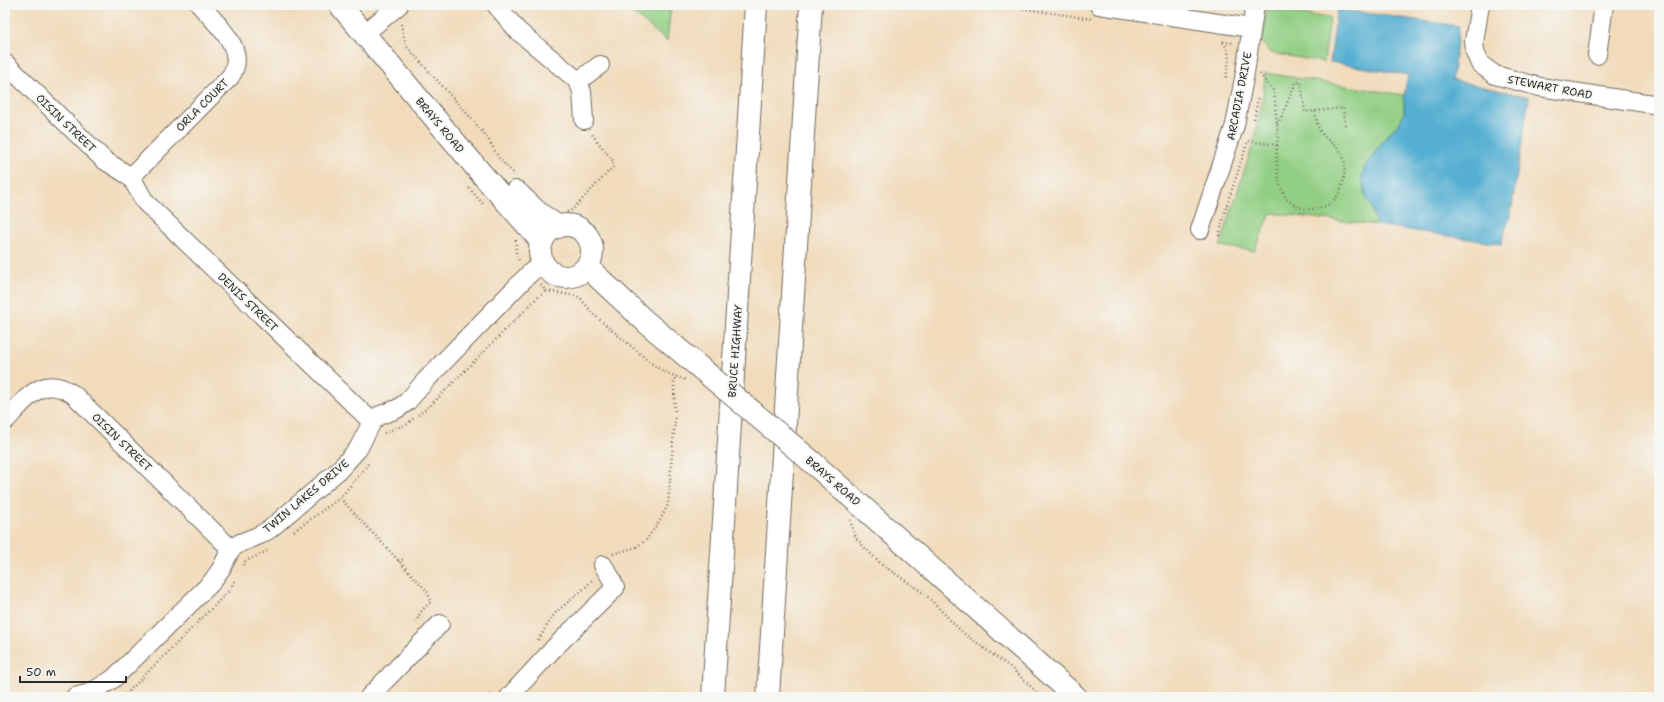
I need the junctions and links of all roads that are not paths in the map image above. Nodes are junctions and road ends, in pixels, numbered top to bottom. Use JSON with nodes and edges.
{"nodes":[{"id":1,"x":200,"y":5,"type":"edge"},
{"id":2,"x":340,"y":5,"type":"edge"},
{"id":3,"x":357,"y":5,"type":"edge"},
{"id":4,"x":496,"y":5,"type":"edge"},
{"id":5,"x":756,"y":5,"type":"edge"},
{"id":6,"x":811,"y":5,"type":"edge"},
{"id":7,"x":1099,"y":5,"type":"edge"},
{"id":8,"x":1255,"y":5,"type":"edge"},
{"id":9,"x":1480,"y":5,"type":"edge"},
{"id":10,"x":1604,"y":5,"type":"edge"},
{"id":11,"x":398,"y":13,"type":"edge"},
{"id":12,"x":1251,"y":28,"type":"junction"},
{"id":13,"x":369,"y":29,"type":"junction"},
{"id":14,"x":1597,"y":55,"type":"dead end"},
{"id":15,"x":5,"y":64,"type":"edge"},
{"id":16,"x":600,"y":65,"type":"dead end"},
{"id":17,"x":578,"y":81,"type":"junction"},
{"id":18,"x":1659,"y":105,"type":"edge"},
{"id":19,"x":584,"y":120,"type":"road end"},
{"id":20,"x":131,"y":177,"type":"junction"},
{"id":21,"x":560,"y":220,"type":"junction"},
{"id":22,"x":1200,"y":230,"type":"dead end"},
{"id":23,"x":543,"y":252,"type":"junction"},
{"id":24,"x":587,"y":267,"type":"junction"},
{"id":25,"x":5,"y":421,"type":"edge"},
{"id":26,"x":372,"y":422,"type":"junction"},
{"id":27,"x":232,"y":549,"type":"junction"},
{"id":28,"x":603,"y":565,"type":"road end"},
{"id":29,"x":440,"y":624,"type":"dead end"},
{"id":30,"x":502,"y":694,"type":"edge"},
{"id":31,"x":75,"y":697,"type":"edge"},
{"id":32,"x":369,"y":697,"type":"edge"},
{"id":33,"x":713,"y":697,"type":"edge"},
{"id":34,"x":768,"y":697,"type":"edge"},
{"id":35,"x":1076,"y":697,"type":"edge"}],
"edges":[{"from":1,"to":20,"type":"street","name":"ORLA COURT"},
{"from":2,"to":13,"type":"main road","name":"BRAYS ROAD"},
{"from":3,"to":13,"type":"main road","name":"BRAYS ROAD"},
{"from":4,"to":17,"type":"street"},
{"from":5,"to":33,"type":"main road","name":"BRUCE HIGHWAY"},
{"from":6,"to":34,"type":"main road"},
{"from":7,"to":12,"type":"street"},
{"from":8,"to":12,"type":"street","name":"ARCADIA DRIVE"},
{"from":9,"to":18,"type":"street","name":"STEWART ROAD"},
{"from":10,"to":14,"type":"street"},
{"from":11,"to":13,"type":"street"},
{"from":12,"to":22,"type":"street","name":"ARCADIA DRIVE"},
{"from":13,"to":21,"type":"main road","name":"BRAYS ROAD"},
{"from":13,"to":23,"type":"main road","name":"BRAYS ROAD"},
{"from":15,"to":20,"type":"street","name":"OISIN STREET"},
{"from":16,"to":17,"type":"street"},
{"from":17,"to":19,"type":"street"},
{"from":20,"to":26,"type":"street","name":"DENIS STREET"},
{"from":21,"to":23,"type":"main road"},
{"from":21,"to":24,"type":"main road"},
{"from":23,"to":24,"type":"main road"},
{"from":23,"to":26,"type":"street"},
{"from":24,"to":35,"type":"main road","name":"BRAYS ROAD","bridge":true},
{"from":25,"to":27,"type":"street","name":"OISIN STREET"},
{"from":26,"to":27,"type":"street","name":"TWIN LAKES DRIVE"},
{"from":27,"to":31,"type":"street"},
{"from":28,"to":30,"type":"street"},
{"from":29,"to":32,"type":"street"}]}
